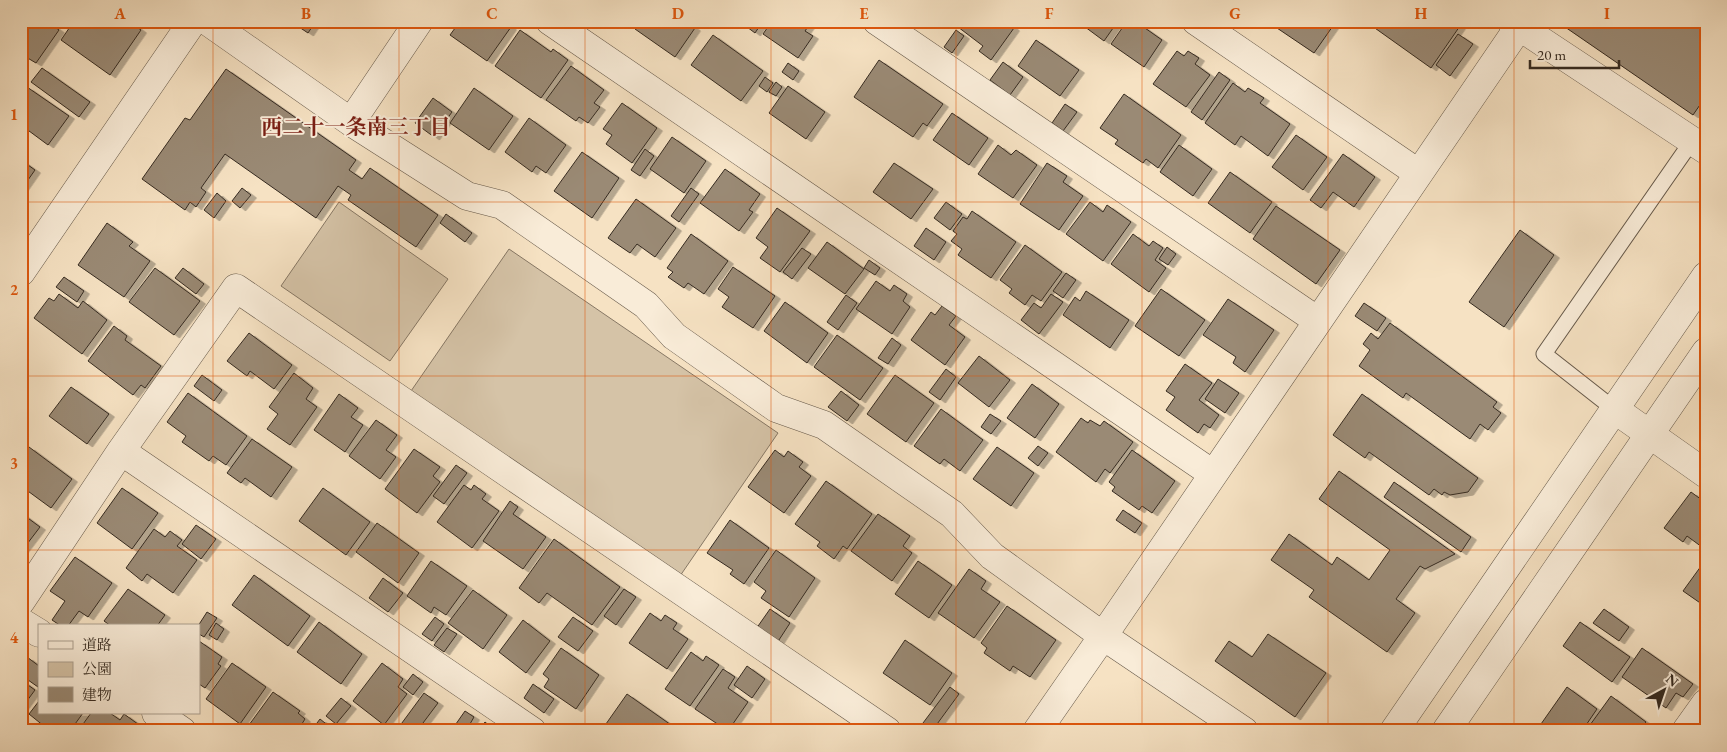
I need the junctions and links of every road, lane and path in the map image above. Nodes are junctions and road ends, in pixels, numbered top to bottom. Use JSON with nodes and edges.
{"nodes":[{"id":1,"x":193,"y":21,"type":"edge"},
{"id":2,"x":207,"y":21,"type":"edge"},
{"id":3,"x":419,"y":21,"type":"edge"},
{"id":4,"x":550,"y":21,"type":"edge"},
{"id":5,"x":877,"y":21,"type":"edge"},
{"id":6,"x":1196,"y":21,"type":"edge"},
{"id":7,"x":1518,"y":23,"type":"edge"},
{"id":8,"x":351,"y":122,"type":"junction"},
{"id":9,"x":1699,"y":145,"type":"edge"},
{"id":10,"x":1418,"y":173,"type":"junction"},
{"id":11,"x":21,"y":272,"type":"edge"},
{"id":12,"x":1706,"y":276,"type":"edge"},
{"id":13,"x":1318,"y":321,"type":"junction"},
{"id":14,"x":1706,"y":352,"type":"edge"},
{"id":15,"x":1614,"y":409,"type":"junction"},
{"id":16,"x":1649,"y":434,"type":"junction"},
{"id":17,"x":122,"y":451,"type":"junction"},
{"id":18,"x":1213,"y":474,"type":"junction"},
{"id":19,"x":1706,"y":474,"type":"edge"},
{"id":20,"x":21,"y":601,"type":"edge"},
{"id":21,"x":21,"y":622,"type":"edge"},
{"id":22,"x":38,"y":633,"type":"edge"},
{"id":23,"x":1104,"y":636,"type":"junction"},
{"id":24,"x":1706,"y":703,"type":"edge"},
{"id":25,"x":157,"y":714,"type":"edge"},
{"id":26,"x":182,"y":731,"type":"edge"},
{"id":27,"x":532,"y":731,"type":"edge"},
{"id":28,"x":887,"y":731,"type":"edge"},
{"id":29,"x":1037,"y":731,"type":"edge"},
{"id":30,"x":1244,"y":731,"type":"edge"},
{"id":31,"x":1394,"y":731,"type":"edge"},
{"id":32,"x":1446,"y":731,"type":"edge"},
{"id":33,"x":1686,"y":731,"type":"edge"}],
"edges":[{"from":1,"to":11,"type":"street"},
{"from":2,"to":8,"type":"street"},
{"from":3,"to":8,"type":"street"},
{"from":4,"to":18,"type":"street"},
{"from":5,"to":13,"type":"street"},
{"from":6,"to":10,"type":"street"},
{"from":7,"to":9,"type":"street"},
{"from":7,"to":10,"type":"street"},
{"from":8,"to":23,"type":"street"},
{"from":9,"to":15,"type":"lane"},
{"from":10,"to":13,"type":"street"},
{"from":12,"to":15,"type":"street"},
{"from":13,"to":18,"type":"street"},
{"from":14,"to":16,"type":"street"},
{"from":15,"to":16,"type":"street"},
{"from":15,"to":31,"type":"street"},
{"from":16,"to":19,"type":"street"},
{"from":16,"to":32,"type":"street"},
{"from":17,"to":20,"type":"street"},
{"from":17,"to":27,"type":"street"},
{"from":17,"to":28,"type":"street"},
{"from":18,"to":23,"type":"street"},
{"from":21,"to":22,"type":"street"},
{"from":23,"to":29,"type":"street"},
{"from":23,"to":30,"type":"street"},
{"from":24,"to":33,"type":"street"},
{"from":25,"to":26,"type":"street"}]}
